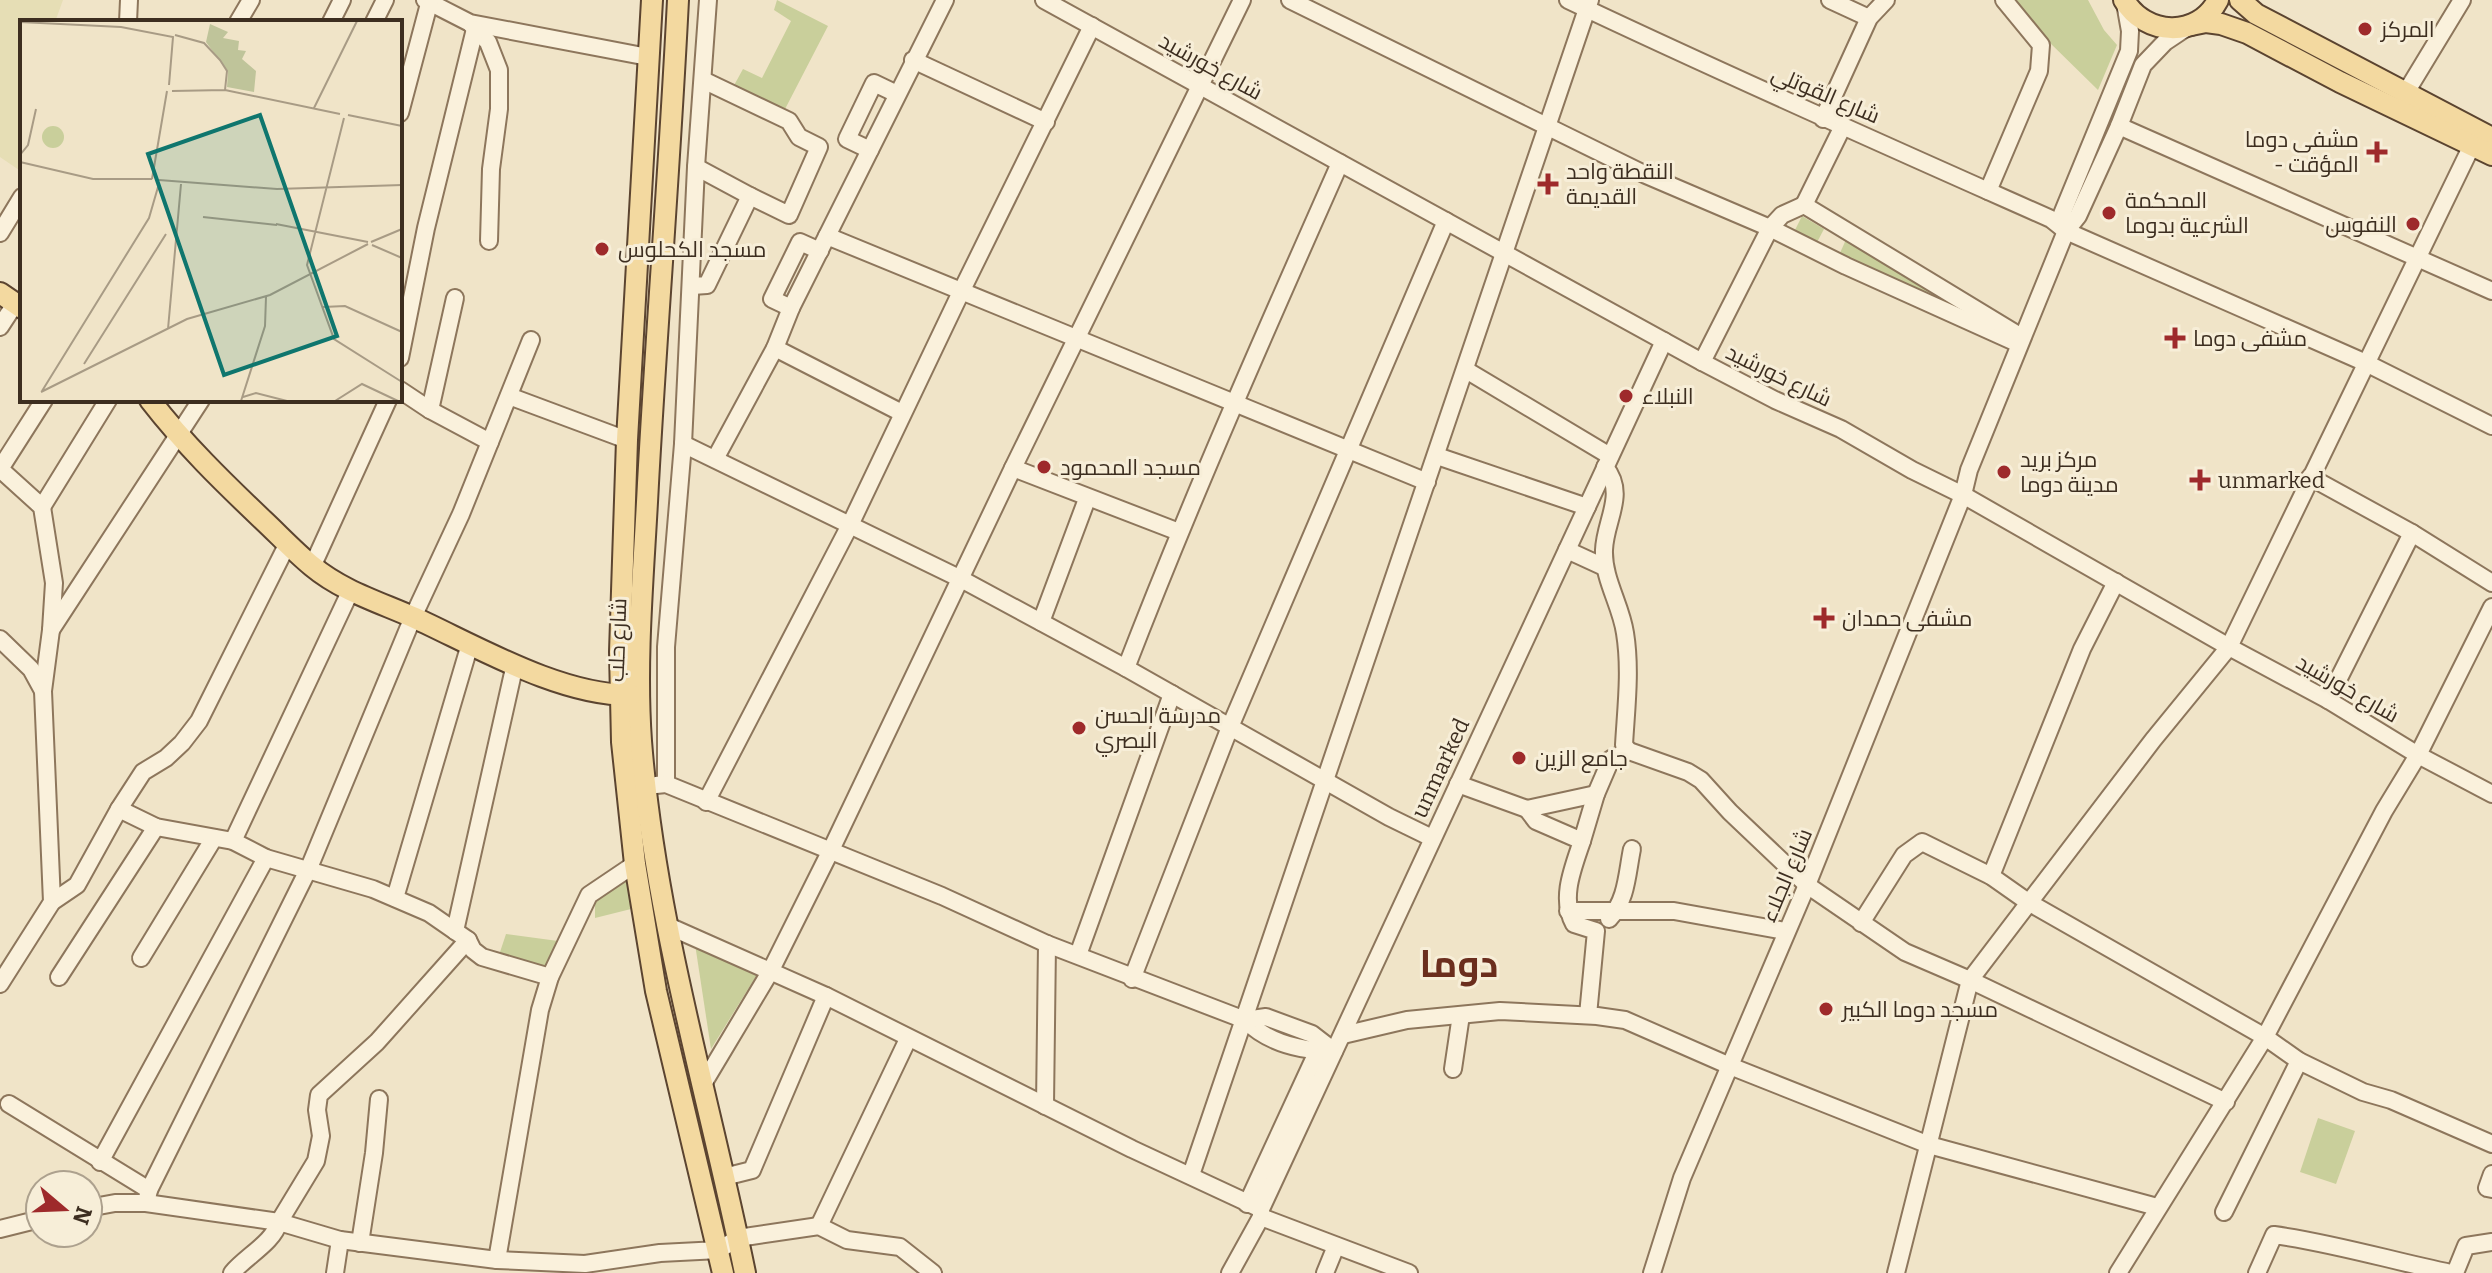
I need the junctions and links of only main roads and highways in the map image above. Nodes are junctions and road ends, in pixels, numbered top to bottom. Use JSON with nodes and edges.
{"nodes":[{"id":1,"x":652,"y":0,"type":"edge"},
{"id":2,"x":678,"y":0,"type":"edge"},
{"id":3,"x":2218,"y":0,"type":"edge"},
{"id":4,"x":2240,"y":0,"type":"edge"},
{"id":5,"x":2125,"y":1,"type":"edge"},
{"id":6,"x":2191,"y":25,"type":"junction"},
{"id":7,"x":2347,"y":62,"type":"junction"},
{"id":8,"x":2340,"y":82,"type":"junction"},
{"id":9,"x":2481,"y":138,"type":"edge"},
{"id":10,"x":2492,"y":155,"type":"edge"},
{"id":11,"x":152,"y":402,"type":"edge"},
{"id":12,"x":630,"y":695,"type":"junction"},
{"id":13,"x":646,"y":787,"type":"junction"},
{"id":14,"x":723,"y":1273,"type":"edge"},
{"id":15,"x":745,"y":1273,"type":"edge"}],
"edges":[{"from":1,"to":12,"type":"main road","name":"شارع حلب"},
{"from":2,"to":12,"type":"main road","name":"شارع حلب"},
{"from":3,"to":6,"type":"main road"},
{"from":4,"to":7,"type":"main road"},
{"from":5,"to":6,"type":"main road"},
{"from":6,"to":8,"type":"main road"},
{"from":7,"to":8,"type":"main road"},
{"from":7,"to":9,"type":"main road"},
{"from":8,"to":9,"type":"main road"},
{"from":9,"to":10,"type":"main road"},
{"from":11,"to":12,"type":"main road"},
{"from":12,"to":13,"type":"main road","name":"شارع حلب"},
{"from":13,"to":14,"type":"main road","name":"شارع حلب"},
{"from":13,"to":15,"type":"main road","name":"شارع حلب"}]}
